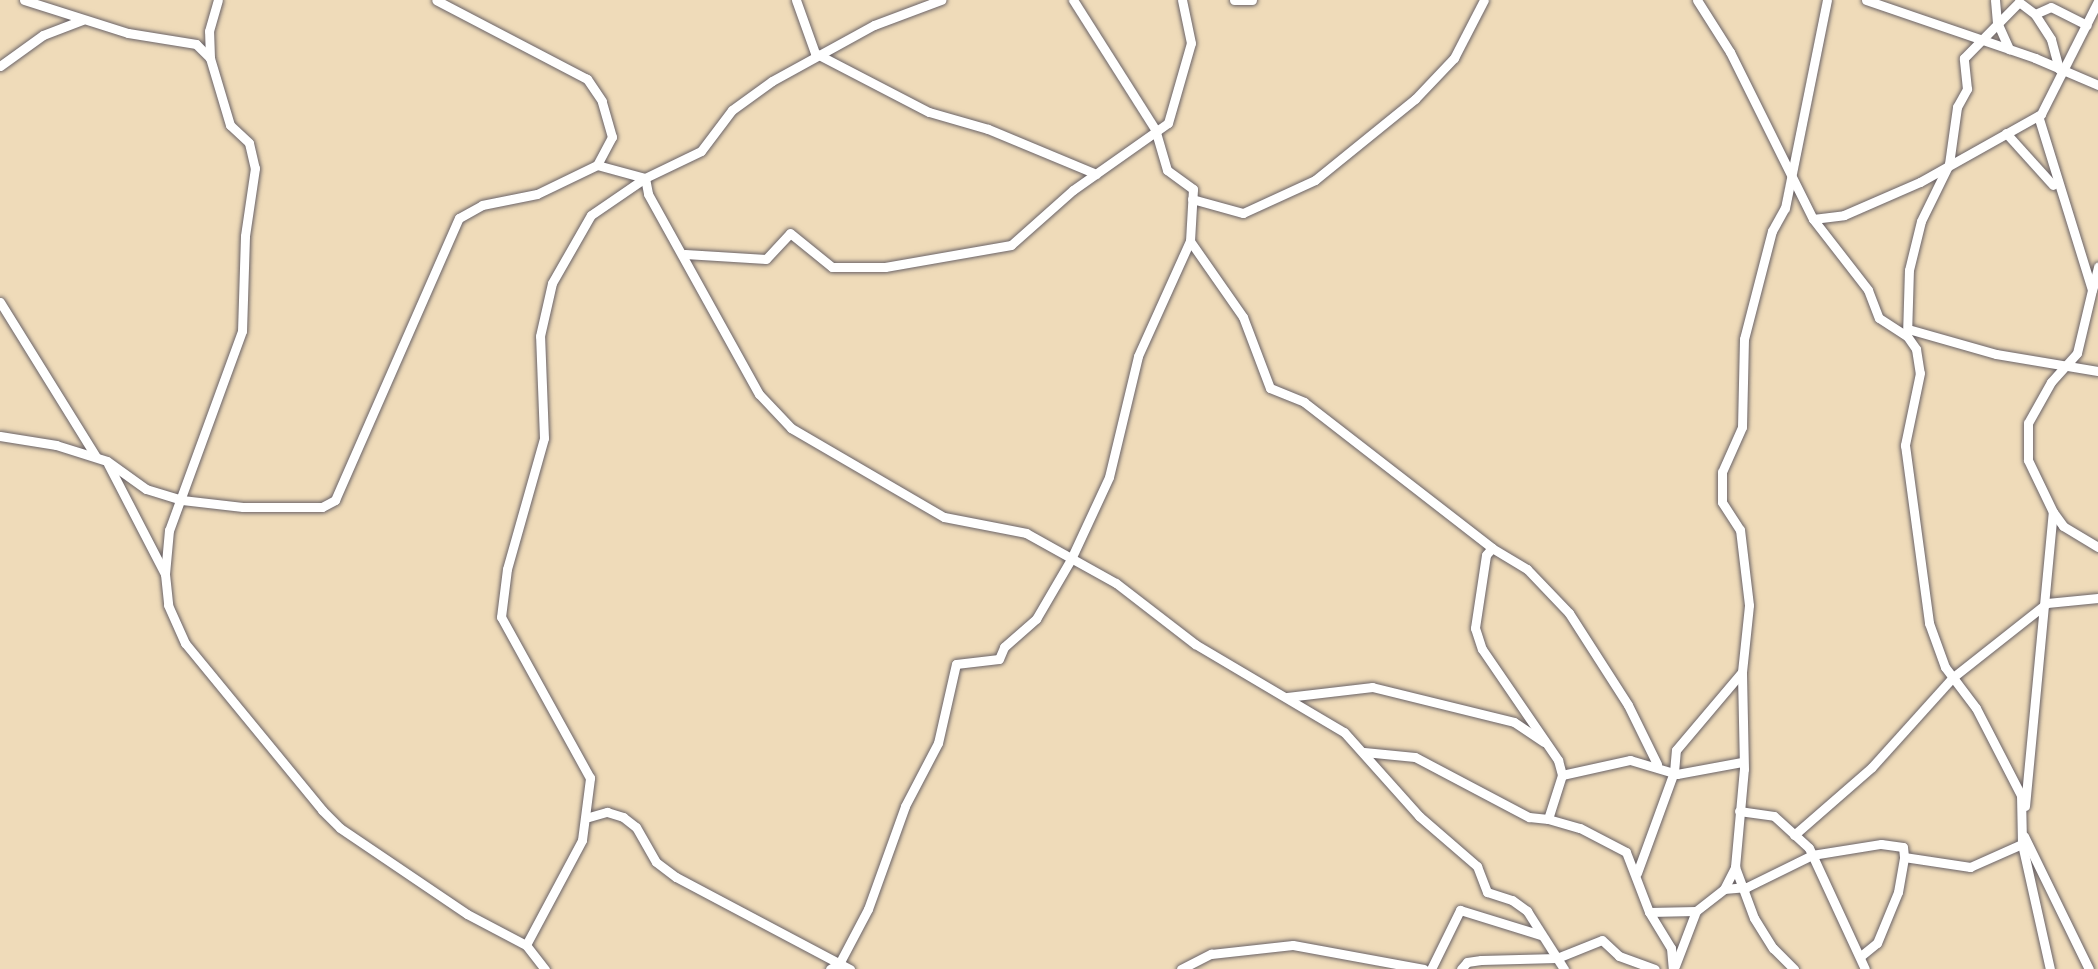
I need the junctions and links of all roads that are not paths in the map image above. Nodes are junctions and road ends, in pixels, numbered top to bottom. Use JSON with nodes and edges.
{"nodes":[{"id":1,"x":24,"y":0,"type":"edge"},
{"id":2,"x":218,"y":0,"type":"edge"},
{"id":3,"x":436,"y":0,"type":"edge"},
{"id":4,"x":796,"y":0,"type":"edge"},
{"id":5,"x":941,"y":0,"type":"edge"},
{"id":6,"x":1073,"y":0,"type":"edge"},
{"id":7,"x":1182,"y":0,"type":"edge"},
{"id":8,"x":1234,"y":0,"type":"edge"},
{"id":9,"x":1252,"y":0,"type":"edge"},
{"id":10,"x":1484,"y":0,"type":"edge"},
{"id":11,"x":1697,"y":0,"type":"edge"},
{"id":12,"x":1827,"y":0,"type":"edge"},
{"id":13,"x":1866,"y":0,"type":"edge"},
{"id":14,"x":1995,"y":0,"type":"edge"},
{"id":15,"x":2098,"y":1,"type":"edge"},
{"id":16,"x":2035,"y":14,"type":"junction"},
{"id":17,"x":82,"y":20,"type":"junction"},
{"id":18,"x":1997,"y":23,"type":"junction"},
{"id":19,"x":2087,"y":25,"type":"junction"},
{"id":20,"x":1979,"y":41,"type":"junction"},
{"id":21,"x":2009,"y":49,"type":"junction"},
{"id":22,"x":815,"y":53,"type":"junction"},
{"id":23,"x":210,"y":58,"type":"junction"},
{"id":24,"x":0,"y":66,"type":"edge"},
{"id":25,"x":2059,"y":69,"type":"junction"},
{"id":26,"x":2098,"y":85,"type":"edge"},
{"id":27,"x":2038,"y":116,"type":"junction"},
{"id":28,"x":1155,"y":129,"type":"junction"},
{"id":29,"x":2006,"y":133,"type":"junction"},
{"id":30,"x":1949,"y":164,"type":"junction"},
{"id":31,"x":597,"y":165,"type":"junction"},
{"id":32,"x":1791,"y":173,"type":"junction"},
{"id":33,"x":1096,"y":174,"type":"junction"},
{"id":34,"x":645,"y":178,"type":"junction"},
{"id":35,"x":2061,"y":194,"type":"junction"},
{"id":36,"x":1192,"y":199,"type":"junction"},
{"id":37,"x":1813,"y":219,"type":"junction"},
{"id":38,"x":1190,"y":241,"type":"junction"},
{"id":39,"x":685,"y":254,"type":"junction"},
{"id":40,"x":2098,"y":267,"type":"edge"},
{"id":41,"x":2092,"y":290,"type":"junction"},
{"id":42,"x":0,"y":302,"type":"edge"},
{"id":43,"x":1908,"y":332,"type":"junction"},
{"id":44,"x":2063,"y":368,"type":"junction"},
{"id":45,"x":2098,"y":371,"type":"edge"},
{"id":46,"x":0,"y":436,"type":"edge"},
{"id":47,"x":107,"y":461,"type":"junction"},
{"id":48,"x":182,"y":500,"type":"junction"},
{"id":49,"x":2053,"y":512,"type":"junction"},
{"id":50,"x":2098,"y":547,"type":"edge"},
{"id":51,"x":1492,"y":548,"type":"junction"},
{"id":52,"x":1071,"y":559,"type":"junction"},
{"id":53,"x":165,"y":574,"type":"junction"},
{"id":54,"x":2098,"y":598,"type":"edge"},
{"id":55,"x":2044,"y":607,"type":"junction"},
{"id":56,"x":1742,"y":672,"type":"junction"},
{"id":57,"x":1952,"y":678,"type":"junction"},
{"id":58,"x":1287,"y":697,"type":"junction"},
{"id":59,"x":1547,"y":744,"type":"junction"},
{"id":60,"x":1364,"y":752,"type":"junction"},
{"id":61,"x":1742,"y":762,"type":"junction"},
{"id":62,"x":1657,"y":764,"type":"junction"},
{"id":63,"x":1674,"y":772,"type":"junction"},
{"id":64,"x":1562,"y":775,"type":"junction"},
{"id":65,"x":1739,"y":811,"type":"junction"},
{"id":66,"x":2022,"y":813,"type":"junction"},
{"id":67,"x":589,"y":817,"type":"junction"},
{"id":68,"x":1548,"y":819,"type":"junction"},
{"id":69,"x":1794,"y":835,"type":"junction"},
{"id":70,"x":2022,"y":838,"type":"junction"},
{"id":71,"x":1812,"y":855,"type":"junction"},
{"id":72,"x":1904,"y":857,"type":"junction"},
{"id":73,"x":1735,"y":867,"type":"junction"},
{"id":74,"x":1637,"y":873,"type":"junction"},
{"id":75,"x":1747,"y":887,"type":"junction"},
{"id":76,"x":1724,"y":889,"type":"junction"},
{"id":77,"x":1696,"y":911,"type":"junction"},
{"id":78,"x":1649,"y":912,"type":"junction"},
{"id":79,"x":1542,"y":935,"type":"junction"},
{"id":80,"x":526,"y":945,"type":"junction"},
{"id":81,"x":1862,"y":955,"type":"junction"},
{"id":82,"x":1557,"y":958,"type":"junction"},
{"id":83,"x":835,"y":967,"type":"edge"},
{"id":84,"x":545,"y":969,"type":"edge"},
{"id":85,"x":850,"y":969,"type":"edge"},
{"id":86,"x":1181,"y":969,"type":"edge"},
{"id":87,"x":1424,"y":969,"type":"edge"},
{"id":88,"x":1431,"y":969,"type":"edge"},
{"id":89,"x":1461,"y":969,"type":"edge"},
{"id":90,"x":1564,"y":969,"type":"edge"},
{"id":91,"x":1655,"y":969,"type":"edge"},
{"id":92,"x":1674,"y":969,"type":"edge"},
{"id":93,"x":1794,"y":969,"type":"edge"},
{"id":94,"x":1865,"y":969,"type":"edge"},
{"id":95,"x":2050,"y":969,"type":"edge"},
{"id":96,"x":2089,"y":969,"type":"edge"}],
"edges":[{"from":1,"to":17,"type":"street"},
{"from":2,"to":23,"type":"street"},
{"from":3,"to":31,"type":"street"},
{"from":4,"to":22,"type":"street"},
{"from":5,"to":22,"type":"street"},
{"from":6,"to":28,"type":"street"},
{"from":7,"to":28,"type":"street"},
{"from":8,"to":9,"type":"street"},
{"from":10,"to":36,"type":"street"},
{"from":11,"to":32,"type":"street"},
{"from":12,"to":32,"type":"street"},
{"from":13,"to":20,"type":"street"},
{"from":14,"to":18,"type":"street"},
{"from":15,"to":19,"type":"street"},
{"from":16,"to":18,"type":"street"},
{"from":16,"to":19,"type":"street"},
{"from":16,"to":25,"type":"street"},
{"from":17,"to":23,"type":"street"},
{"from":17,"to":24,"type":"street"},
{"from":18,"to":20,"type":"street"},
{"from":18,"to":21,"type":"street"},
{"from":19,"to":25,"type":"street"},
{"from":20,"to":21,"type":"street"},
{"from":20,"to":30,"type":"street"},
{"from":21,"to":25,"type":"street"},
{"from":22,"to":33,"type":"street"},
{"from":22,"to":34,"type":"street"},
{"from":23,"to":48,"type":"street"},
{"from":25,"to":26,"type":"street"},
{"from":25,"to":27,"type":"street"},
{"from":27,"to":29,"type":"street"},
{"from":27,"to":35,"type":"street"},
{"from":28,"to":33,"type":"street"},
{"from":28,"to":36,"type":"street"},
{"from":29,"to":30,"type":"street"},
{"from":29,"to":35,"type":"street"},
{"from":30,"to":37,"type":"street"},
{"from":30,"to":43,"type":"street"},
{"from":31,"to":34,"type":"street"},
{"from":31,"to":48,"type":"street"},
{"from":32,"to":37,"type":"street"},
{"from":32,"to":56,"type":"street"},
{"from":33,"to":39,"type":"street"},
{"from":34,"to":39,"type":"street"},
{"from":34,"to":67,"type":"street"},
{"from":35,"to":41,"type":"street"},
{"from":36,"to":38,"type":"street"},
{"from":37,"to":43,"type":"street"},
{"from":38,"to":51,"type":"street"},
{"from":38,"to":52,"type":"street"},
{"from":39,"to":52,"type":"street"},
{"from":40,"to":41,"type":"street"},
{"from":41,"to":44,"type":"street"},
{"from":42,"to":47,"type":"street"},
{"from":43,"to":44,"type":"street"},
{"from":43,"to":57,"type":"street"},
{"from":44,"to":45,"type":"street"},
{"from":44,"to":49,"type":"street"},
{"from":46,"to":47,"type":"street"},
{"from":47,"to":48,"type":"street"},
{"from":47,"to":53,"type":"street"},
{"from":48,"to":53,"type":"street"},
{"from":49,"to":50,"type":"street"},
{"from":49,"to":55,"type":"street"},
{"from":51,"to":59,"type":"street"},
{"from":51,"to":62,"type":"street"},
{"from":52,"to":58,"type":"street"},
{"from":52,"to":83,"type":"street"},
{"from":53,"to":80,"type":"street"},
{"from":54,"to":55,"type":"street"},
{"from":55,"to":57,"type":"street"},
{"from":55,"to":66,"type":"street"},
{"from":56,"to":61,"type":"street"},
{"from":56,"to":63,"type":"street"},
{"from":57,"to":66,"type":"street"},
{"from":57,"to":69,"type":"street"},
{"from":58,"to":59,"type":"street"},
{"from":58,"to":60,"type":"street"},
{"from":59,"to":64,"type":"street"},
{"from":60,"to":68,"type":"street"},
{"from":60,"to":79,"type":"street"},
{"from":61,"to":63,"type":"street"},
{"from":61,"to":65,"type":"street"},
{"from":62,"to":63,"type":"street"},
{"from":62,"to":64,"type":"street"},
{"from":63,"to":74,"type":"street"},
{"from":64,"to":68,"type":"street"},
{"from":65,"to":69,"type":"street"},
{"from":65,"to":73,"type":"street"},
{"from":66,"to":70,"type":"street"},
{"from":67,"to":80,"type":"street"},
{"from":67,"to":83,"type":"street"},
{"from":68,"to":74,"type":"street"},
{"from":69,"to":71,"type":"street"},
{"from":70,"to":72,"type":"street"},
{"from":70,"to":95,"type":"street"},
{"from":70,"to":96,"type":"street"},
{"from":71,"to":72,"type":"street"},
{"from":71,"to":75,"type":"street"},
{"from":71,"to":81,"type":"street"},
{"from":72,"to":81,"type":"street"},
{"from":73,"to":75,"type":"street"},
{"from":73,"to":76,"type":"street"},
{"from":74,"to":78,"type":"street"},
{"from":75,"to":76,"type":"street"},
{"from":75,"to":93,"type":"street"},
{"from":76,"to":77,"type":"street"},
{"from":77,"to":78,"type":"street"},
{"from":77,"to":92,"type":"street"},
{"from":78,"to":92,"type":"street"},
{"from":79,"to":82,"type":"street"},
{"from":79,"to":88,"type":"street"},
{"from":80,"to":84,"type":"street"},
{"from":81,"to":94,"type":"street"},
{"from":82,"to":89,"type":"street"},
{"from":82,"to":90,"type":"street"},
{"from":82,"to":91,"type":"street"},
{"from":83,"to":85,"type":"street"},
{"from":86,"to":87,"type":"street"}]}
